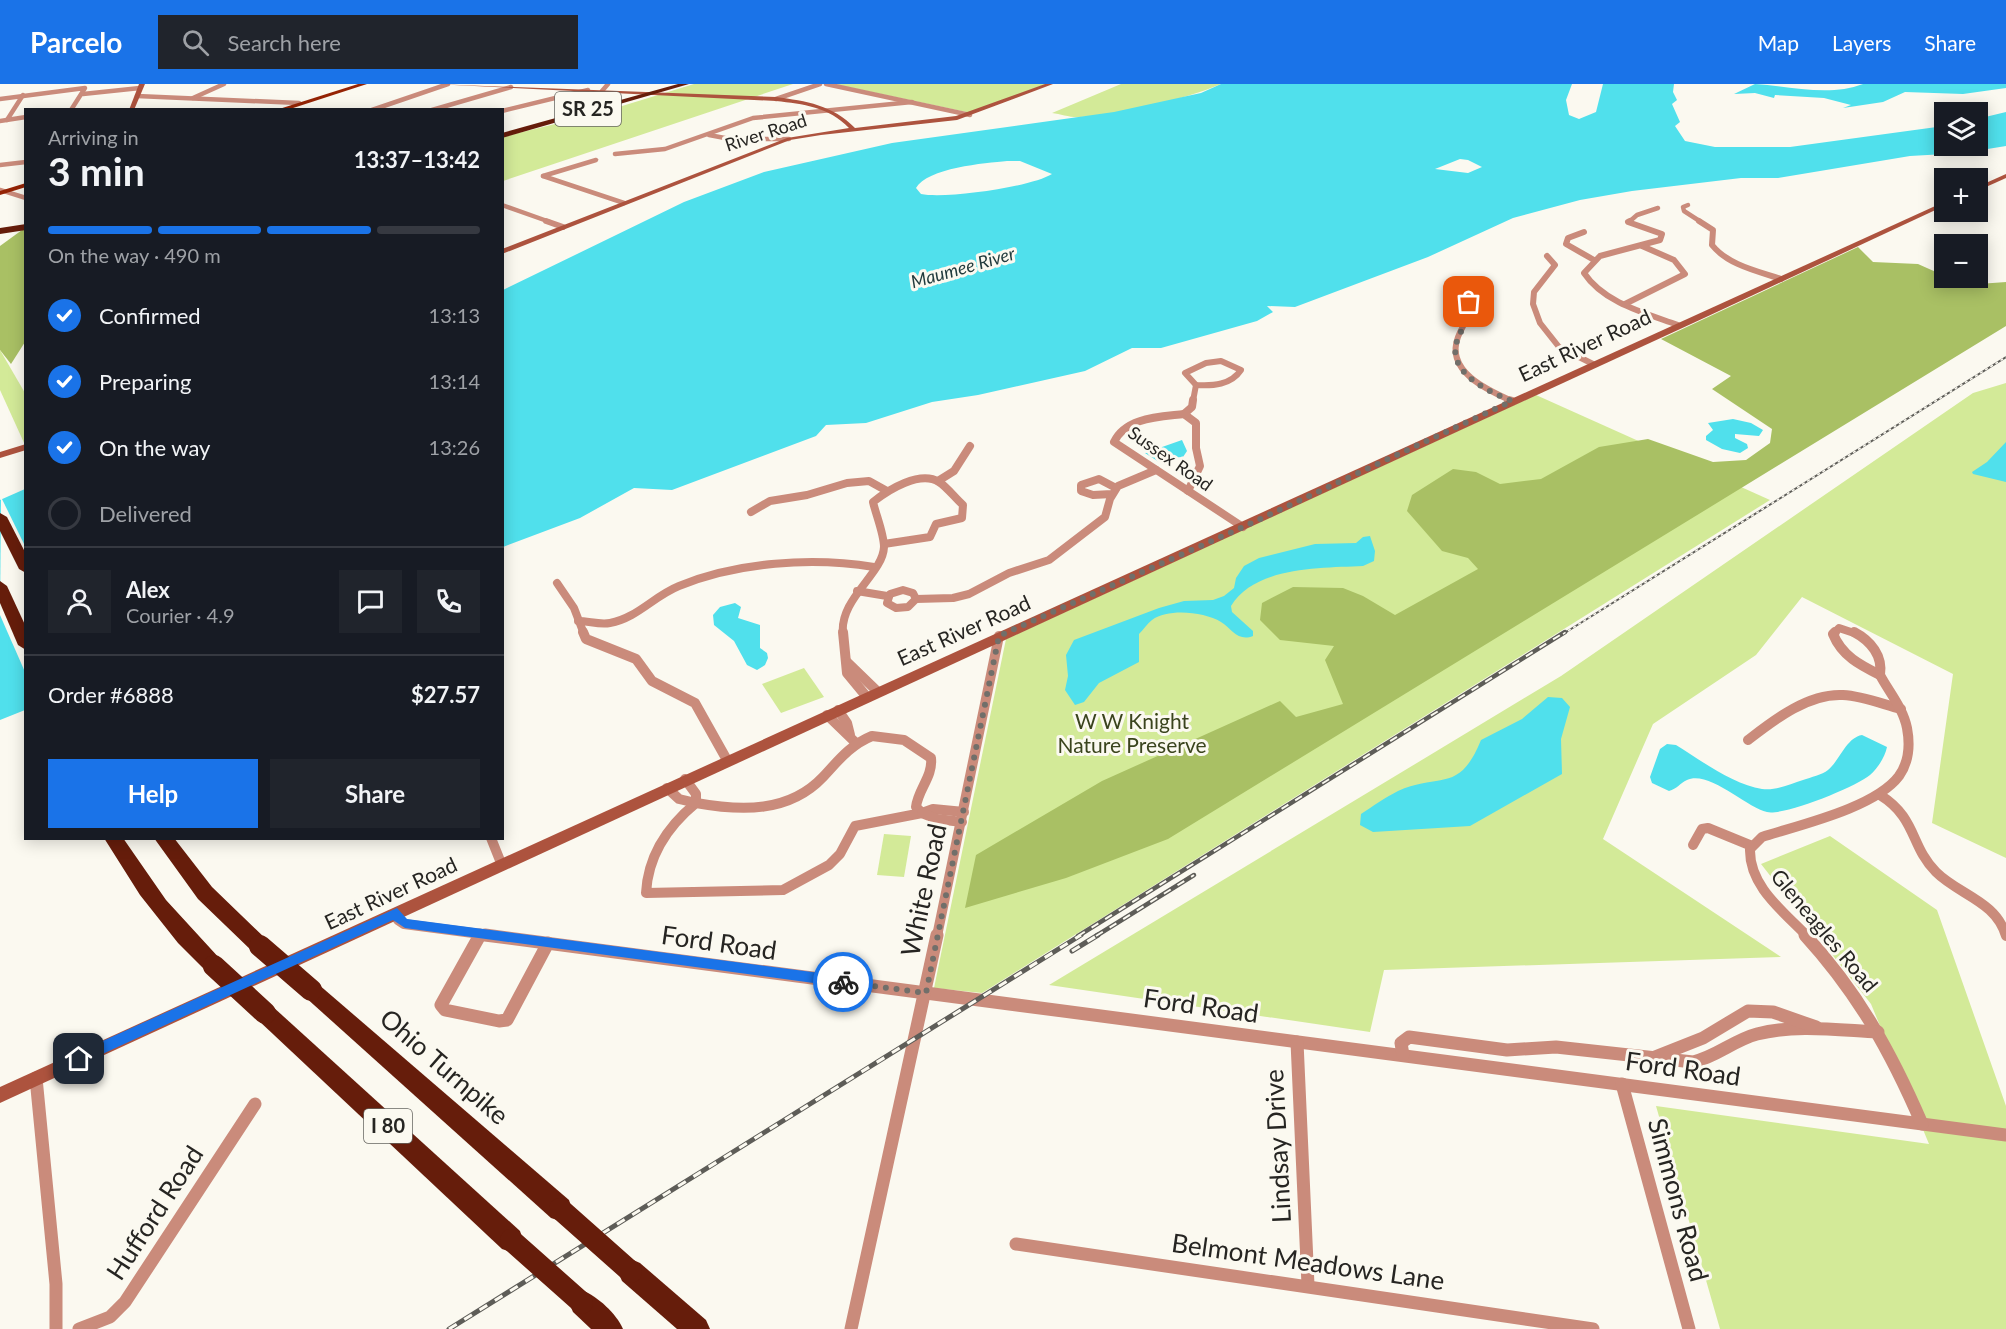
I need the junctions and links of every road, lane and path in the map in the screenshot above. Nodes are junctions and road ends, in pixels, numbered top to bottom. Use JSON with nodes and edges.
{"nodes":[{"id":1,"x":224,"y":84,"type":"edge"},
{"id":2,"x":364,"y":84,"type":"edge"},
{"id":3,"x":437,"y":84,"type":"edge"},
{"id":4,"x":448,"y":84,"type":"edge"},
{"id":5,"x":608,"y":84,"type":"edge"},
{"id":6,"x":674,"y":84,"type":"edge"},
{"id":7,"x":686,"y":84,"type":"edge"},
{"id":8,"x":820,"y":84,"type":"edge"},
{"id":9,"x":826,"y":84,"type":"edge"},
{"id":10,"x":1050,"y":84,"type":"edge"},
{"id":11,"x":481,"y":85,"type":"edge"},
{"id":12,"x":141,"y":86,"type":"edge"},
{"id":13,"x":511,"y":87,"type":"junction"},
{"id":14,"x":588,"y":90,"type":"junction"},
{"id":15,"x":602,"y":91,"type":"junction"},
{"id":16,"x":644,"y":93,"type":"junction"},
{"id":17,"x":656,"y":93,"type":"junction"},
{"id":18,"x":82,"y":94,"type":"junction"},
{"id":19,"x":23,"y":95,"type":"junction"},
{"id":20,"x":137,"y":96,"type":"junction"},
{"id":21,"x":192,"y":98,"type":"junction"},
{"id":22,"x":787,"y":98,"type":"junction"},
{"id":23,"x":891,"y":98,"type":"junction"},
{"id":24,"x":0,"y":99,"type":"edge"},
{"id":25,"x":912,"y":102,"type":"junction"},
{"id":26,"x":299,"y":103,"type":"junction"},
{"id":27,"x":887,"y":103,"type":"junction"},
{"id":28,"x":442,"y":107,"type":"joint"},
{"id":29,"x":72,"y":108,"type":"edge"},
{"id":30,"x":132,"y":108,"type":"edge"},
{"id":31,"x":285,"y":108,"type":"edge"},
{"id":32,"x":378,"y":108,"type":"edge"},
{"id":33,"x":439,"y":108,"type":"edge"},
{"id":34,"x":828,"y":109,"type":"junction"},
{"id":35,"x":847,"y":109,"type":"junction"},
{"id":36,"x":504,"y":111,"type":"edge"},
{"id":37,"x":592,"y":112,"type":"junction"},
{"id":38,"x":839,"y":114,"type":"junction"},
{"id":39,"x":970,"y":115,"type":"junction"},
{"id":40,"x":24,"y":117,"type":"edge"},
{"id":41,"x":7,"y":120,"type":"junction"},
{"id":42,"x":0,"y":121,"type":"edge"},
{"id":43,"x":504,"y":130,"type":"edge"},
{"id":44,"x":854,"y":130,"type":"junction"},
{"id":45,"x":504,"y":135,"type":"edge"},
{"id":46,"x":709,"y":135,"type":"junction"},
{"id":47,"x":789,"y":140,"type":"junction"},
{"id":48,"x":615,"y":154,"type":"dead end"},
{"id":49,"x":596,"y":160,"type":"dead end"},
{"id":50,"x":24,"y":162,"type":"edge"},
{"id":51,"x":0,"y":165,"type":"edge"},
{"id":52,"x":2004,"y":178,"type":"edge"},
{"id":53,"x":1988,"y":185,"type":"edge"},
{"id":54,"x":24,"y":186,"type":"edge"},
{"id":55,"x":2,"y":191,"type":"edge"},
{"id":56,"x":24,"y":197,"type":"edge"},
{"id":57,"x":624,"y":203,"type":"junction"},
{"id":58,"x":1688,"y":205,"type":"dead end"},
{"id":59,"x":504,"y":206,"type":"edge"},
{"id":60,"x":1658,"y":208,"type":"dead end"},
{"id":61,"x":1934,"y":209,"type":"edge"},
{"id":62,"x":24,"y":227,"type":"edge"},
{"id":63,"x":563,"y":228,"type":"junction"},
{"id":64,"x":0,"y":231,"type":"edge"},
{"id":65,"x":1584,"y":232,"type":"dead end"},
{"id":66,"x":1642,"y":246,"type":"junction"},
{"id":67,"x":504,"y":251,"type":"edge"},
{"id":68,"x":1547,"y":256,"type":"dead end"},
{"id":69,"x":1594,"y":260,"type":"junction"},
{"id":70,"x":1781,"y":279,"type":"junction"},
{"id":71,"x":1484,"y":294,"type":"dead end"},
{"id":72,"x":1625,"y":304,"type":"junction"},
{"id":73,"x":1678,"y":325,"type":"junction"},
{"id":74,"x":1593,"y":364,"type":"junction"},
{"id":75,"x":1196,"y":385,"type":"junction"},
{"id":76,"x":1512,"y":401,"type":"junction"},
{"id":77,"x":1185,"y":414,"type":"junction"},
{"id":78,"x":970,"y":446,"type":"dead end"},
{"id":79,"x":24,"y":448,"type":"edge"},
{"id":80,"x":0,"y":454,"type":"edge"},
{"id":81,"x":1156,"y":470,"type":"junction"},
{"id":82,"x":1194,"y":479,"type":"junction"},
{"id":83,"x":938,"y":481,"type":"junction"},
{"id":84,"x":1173,"y":481,"type":"junction"},
{"id":85,"x":887,"y":490,"type":"junction"},
{"id":86,"x":1188,"y":491,"type":"junction"},
{"id":87,"x":751,"y":512,"type":"dead end"},
{"id":88,"x":0,"y":517,"type":"edge"},
{"id":89,"x":1243,"y":527,"type":"junction"},
{"id":90,"x":884,"y":544,"type":"junction"},
{"id":91,"x":24,"y":565,"type":"edge"},
{"id":92,"x":874,"y":567,"type":"junction"},
{"id":93,"x":557,"y":583,"type":"dead end"},
{"id":94,"x":0,"y":586,"type":"edge"},
{"id":95,"x":857,"y":591,"type":"junction"},
{"id":96,"x":887,"y":596,"type":"junction"},
{"id":97,"x":916,"y":599,"type":"junction"},
{"id":98,"x":578,"y":621,"type":"junction"},
{"id":99,"x":596,"y":624,"type":"junction"},
{"id":100,"x":581,"y":633,"type":"junction"},
{"id":101,"x":999,"y":636,"type":"junction"},
{"id":102,"x":24,"y":640,"type":"edge"},
{"id":103,"x":1880,"y":675,"type":"junction"},
{"id":104,"x":872,"y":694,"type":"junction"},
{"id":105,"x":1900,"y":709,"type":"junction"},
{"id":106,"x":838,"y":710,"type":"junction"},
{"id":107,"x":827,"y":715,"type":"junction"},
{"id":108,"x":853,"y":739,"type":"junction"},
{"id":109,"x":1748,"y":740,"type":"dead end"},
{"id":110,"x":727,"y":760,"type":"junction"},
{"id":111,"x":685,"y":779,"type":"junction"},
{"id":112,"x":667,"y":788,"type":"junction"},
{"id":113,"x":1880,"y":795,"type":"junction"},
{"id":114,"x":696,"y":803,"type":"junction"},
{"id":115,"x":922,"y":813,"type":"junction"},
{"id":116,"x":963,"y":817,"type":"junction"},
{"id":117,"x":114,"y":840,"type":"edge"},
{"id":118,"x":165,"y":840,"type":"edge"},
{"id":119,"x":492,"y":840,"type":"edge"},
{"id":120,"x":1693,"y":845,"type":"dead end"},
{"id":121,"x":1752,"y":846,"type":"junction"},
{"id":122,"x":501,"y":863,"type":"junction"},
{"id":123,"x":397,"y":913,"type":"junction"},
{"id":124,"x":480,"y":934,"type":"junction"},
{"id":125,"x":2006,"y":936,"type":"edge"},
{"id":126,"x":548,"y":943,"type":"junction"},
{"id":127,"x":926,"y":993,"type":"junction"},
{"id":128,"x":1823,"y":1030,"type":"junction"},
{"id":129,"x":1878,"y":1032,"type":"junction"},
{"id":130,"x":1297,"y":1041,"type":"junction"},
{"id":131,"x":1403,"y":1055,"type":"junction"},
{"id":132,"x":1653,"y":1058,"type":"junction"},
{"id":133,"x":36,"y":1078,"type":"junction"},
{"id":134,"x":1622,"y":1084,"type":"junction"},
{"id":135,"x":0,"y":1095,"type":"edge"},
{"id":136,"x":255,"y":1104,"type":"dead end"},
{"id":137,"x":1923,"y":1124,"type":"junction"},
{"id":138,"x":2006,"y":1135,"type":"edge"},
{"id":139,"x":1016,"y":1244,"type":"dead end"},
{"id":140,"x":1308,"y":1285,"type":"junction"},
{"id":141,"x":56,"y":1329,"type":"edge"},
{"id":142,"x":79,"y":1329,"type":"edge"},
{"id":143,"x":610,"y":1329,"type":"edge"},
{"id":144,"x":697,"y":1329,"type":"edge"},
{"id":145,"x":851,"y":1329,"type":"edge"},
{"id":146,"x":1593,"y":1329,"type":"edge"},
{"id":147,"x":1689,"y":1329,"type":"edge"}],
"edges":[{"from":1,"to":21,"type":"street"},
{"from":2,"to":26,"type":"main road"},
{"from":3,"to":4,"type":"main road"},
{"from":4,"to":11,"type":"main road"},
{"from":4,"to":32,"type":"street"},
{"from":5,"to":15,"type":"street"},
{"from":6,"to":16,"type":"highway","number":"SR 25"},
{"from":6,"to":17,"type":"highway"},
{"from":7,"to":17,"type":"highway","number":"SR 25"},
{"from":8,"to":22,"type":"street"},
{"from":9,"to":23,"type":"street"},
{"from":10,"to":39,"type":"main road","name":"River Road"},
{"from":11,"to":13,"type":"main road"},
{"from":12,"to":18,"type":"street"},
{"from":12,"to":20,"type":"main road"},
{"from":13,"to":14,"type":"main road"},
{"from":13,"to":28,"type":"street"},
{"from":14,"to":15,"type":"main road"},
{"from":14,"to":36,"type":"street"},
{"from":15,"to":16,"type":"main road"},
{"from":16,"to":17,"type":"main road"},
{"from":16,"to":37,"type":"highway"},
{"from":16,"to":43,"type":"highway","number":"SR 25"},
{"from":17,"to":22,"type":"main road"},
{"from":17,"to":37,"type":"highway","number":"SR 25"},
{"from":18,"to":19,"type":"street"},
{"from":18,"to":29,"type":"street"},
{"from":19,"to":24,"type":"street"},
{"from":19,"to":41,"type":"street"},
{"from":20,"to":21,"type":"street"},
{"from":20,"to":30,"type":"main road"},
{"from":21,"to":26,"type":"street"},
{"from":22,"to":34,"type":"main road"},
{"from":23,"to":25,"type":"street"},
{"from":23,"to":27,"type":"street"},
{"from":25,"to":27,"type":"street"},
{"from":25,"to":39,"type":"street"},
{"from":26,"to":31,"type":"main road"},
{"from":27,"to":35,"type":"street"},
{"from":28,"to":33,"type":"street"},
{"from":34,"to":35,"type":"street"},
{"from":34,"to":38,"type":"main road"},
{"from":34,"to":46,"type":"street"},
{"from":35,"to":38,"type":"street"},
{"from":37,"to":45,"type":"highway","number":"SR 25"},
{"from":38,"to":44,"type":"main road"},
{"from":39,"to":44,"type":"main road","name":"River Road"},
{"from":40,"to":41,"type":"street"},
{"from":41,"to":42,"type":"street"},
{"from":44,"to":47,"type":"main road","name":"River Road"},
{"from":46,"to":47,"type":"street"},
{"from":46,"to":48,"type":"street"},
{"from":47,"to":57,"type":"main road","name":"River Road"},
{"from":49,"to":57,"type":"street"},
{"from":50,"to":51,"type":"street"},
{"from":52,"to":53,"type":"main road"},
{"from":54,"to":55,"type":"main road"},
{"from":55,"to":56,"type":"street"},
{"from":57,"to":63,"type":"main road","name":"River Road"},
{"from":58,"to":70,"type":"street"},
{"from":59,"to":63,"type":"street"},
{"from":60,"to":66,"type":"street"},
{"from":61,"to":70,"type":"main road","name":"East River Road"},
{"from":62,"to":64,"type":"highway"},
{"from":63,"to":67,"type":"main road","name":"River Road"},
{"from":65,"to":69,"type":"street"},
{"from":66,"to":69,"type":"street"},
{"from":66,"to":72,"type":"street"},
{"from":68,"to":74,"type":"street"},
{"from":69,"to":72,"type":"street"},
{"from":70,"to":73,"type":"main road","name":"East River Road"},
{"from":71,"to":76,"type":"street"},
{"from":72,"to":73,"type":"street"},
{"from":73,"to":74,"type":"main road","name":"East River Road"},
{"from":74,"to":76,"type":"main road","name":"East River Road"},
{"from":75,"to":75,"type":"street"},
{"from":75,"to":77,"type":"street"},
{"from":76,"to":89,"type":"main road","name":"East River Road"},
{"from":77,"to":81,"type":"street","name":"Sussex Road"},
{"from":77,"to":82,"type":"street"},
{"from":78,"to":83,"type":"street"},
{"from":79,"to":80,"type":"main road"},
{"from":81,"to":84,"type":"street","name":"Sussex Road"},
{"from":81,"to":97,"type":"street"},
{"from":82,"to":84,"type":"street"},
{"from":82,"to":86,"type":"street"},
{"from":83,"to":85,"type":"street"},
{"from":83,"to":90,"type":"street"},
{"from":84,"to":86,"type":"street","name":"Sussex Road"},
{"from":85,"to":87,"type":"street"},
{"from":85,"to":90,"type":"street"},
{"from":86,"to":89,"type":"street","name":"Sussex Road"},
{"from":88,"to":91,"type":"highway"},
{"from":89,"to":101,"type":"main road","name":"East River Road"},
{"from":90,"to":92,"type":"street"},
{"from":92,"to":95,"type":"street"},
{"from":92,"to":99,"type":"street"},
{"from":93,"to":98,"type":"street"},
{"from":94,"to":102,"type":"highway"},
{"from":95,"to":96,"type":"street"},
{"from":95,"to":104,"type":"street"},
{"from":96,"to":97,"type":"street"},
{"from":96,"to":97,"type":"street"},
{"from":98,"to":99,"type":"street"},
{"from":98,"to":100,"type":"street"},
{"from":99,"to":100,"type":"street"},
{"from":100,"to":110,"type":"street"},
{"from":101,"to":104,"type":"main road","name":"East River Road"},
{"from":101,"to":116,"type":"street","name":"White Road"},
{"from":103,"to":103,"type":"street"},
{"from":103,"to":105,"type":"street"},
{"from":104,"to":106,"type":"main road","name":"East River Road"},
{"from":105,"to":109,"type":"street"},
{"from":105,"to":113,"type":"street"},
{"from":106,"to":107,"type":"main road","name":"East River Road"},
{"from":106,"to":108,"type":"street"},
{"from":107,"to":108,"type":"street"},
{"from":107,"to":110,"type":"main road","name":"East River Road"},
{"from":108,"to":114,"type":"street"},
{"from":108,"to":115,"type":"street"},
{"from":110,"to":111,"type":"main road","name":"East River Road"},
{"from":111,"to":112,"type":"main road","name":"East River Road"},
{"from":111,"to":114,"type":"street"},
{"from":112,"to":114,"type":"street"},
{"from":112,"to":122,"type":"main road","name":"East River Road"},
{"from":113,"to":121,"type":"street"},
{"from":113,"to":125,"type":"street"},
{"from":114,"to":115,"type":"street"},
{"from":115,"to":116,"type":"street"},
{"from":116,"to":127,"type":"street","name":"White Road"},
{"from":117,"to":143,"type":"highway","number":"I 80","bridge":true},
{"from":118,"to":144,"type":"highway","name":"Ohio Turnpike","number":"I 80","bridge":true},
{"from":119,"to":122,"type":"street"},
{"from":120,"to":121,"type":"street"},
{"from":121,"to":129,"type":"street","name":"Gleneagles Road"},
{"from":122,"to":123,"type":"main road","name":"East River Road"},
{"from":123,"to":124,"type":"street","name":"Ford Road"},
{"from":123,"to":133,"type":"main road","name":"East River Road"},
{"from":124,"to":126,"type":"street","name":"Ford Road"},
{"from":124,"to":126,"type":"street"},
{"from":126,"to":127,"type":"street","name":"Ford Road"},
{"from":127,"to":130,"type":"street","name":"Ford Road"},
{"from":127,"to":145,"type":"street","name":"White Road"},
{"from":128,"to":129,"type":"street"},
{"from":128,"to":132,"type":"street"},
{"from":128,"to":132,"type":"street"},
{"from":129,"to":137,"type":"street","name":"Gleneagles Road"},
{"from":130,"to":131,"type":"street","name":"Ford Road"},
{"from":130,"to":140,"type":"street","name":"Lindsay Drive"},
{"from":131,"to":132,"type":"street"},
{"from":131,"to":134,"type":"street","name":"Ford Road"},
{"from":133,"to":135,"type":"main road","name":"East River Road"},
{"from":133,"to":141,"type":"street"},
{"from":134,"to":137,"type":"street","name":"Ford Road"},
{"from":134,"to":147,"type":"street","name":"Simmons Road"},
{"from":136,"to":142,"type":"street","name":"Hufford Road"},
{"from":137,"to":138,"type":"street","name":"Ford Road"},
{"from":139,"to":140,"type":"street","name":"Belmont Meadows Lane"},
{"from":140,"to":146,"type":"street","name":"Belmont Meadows Lane"}]}
